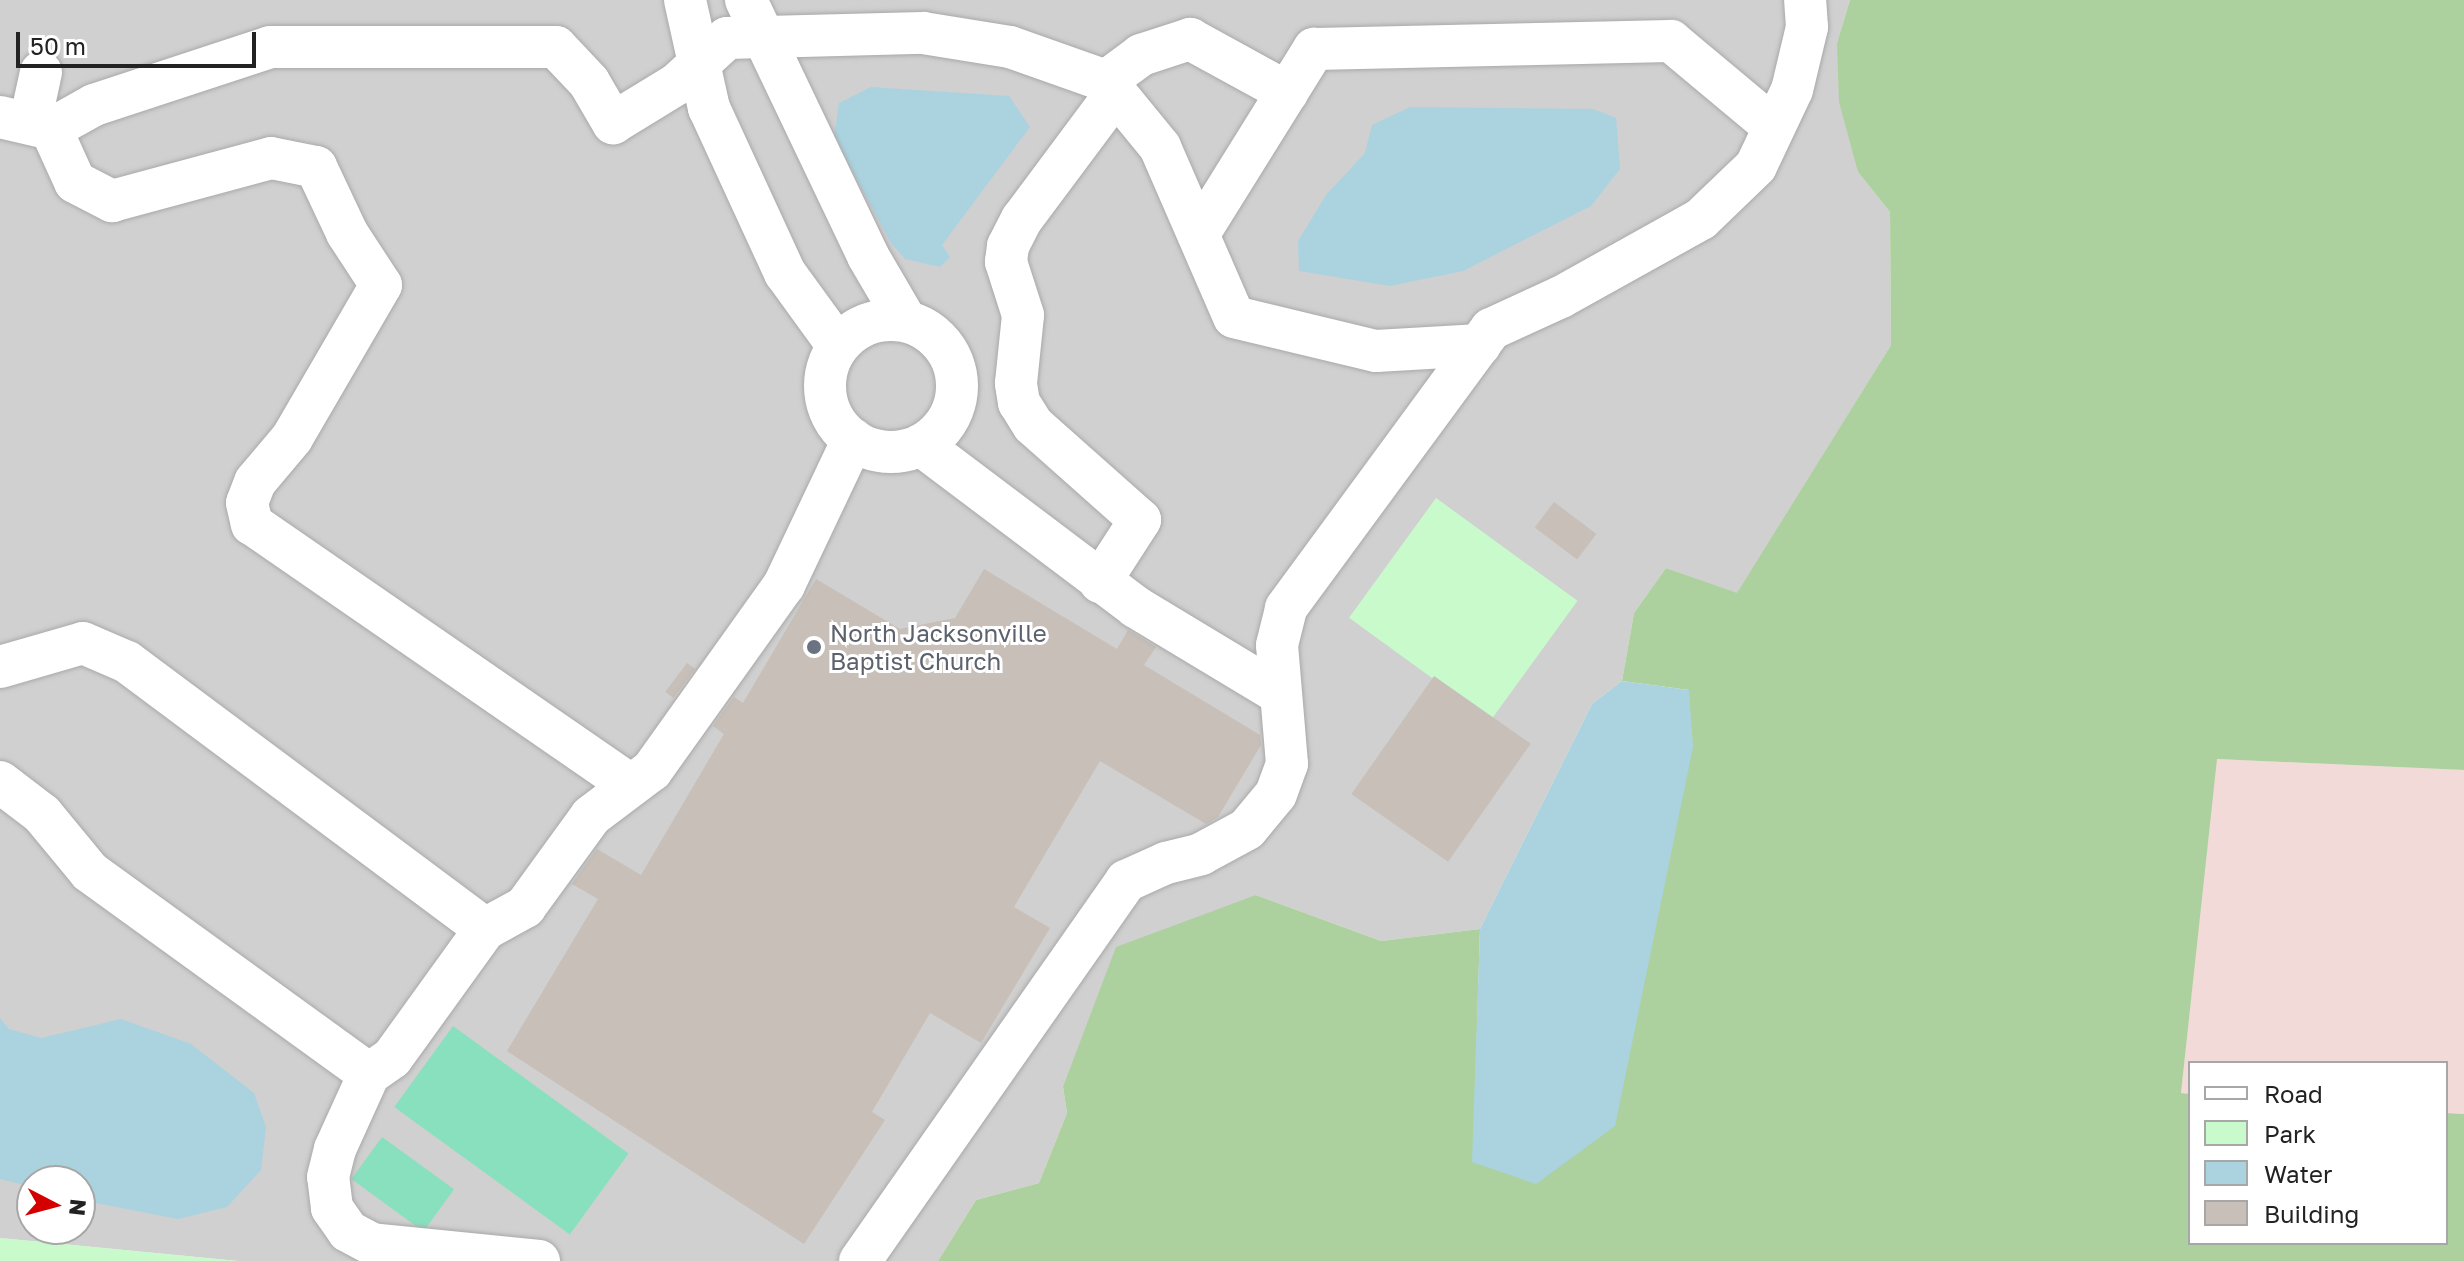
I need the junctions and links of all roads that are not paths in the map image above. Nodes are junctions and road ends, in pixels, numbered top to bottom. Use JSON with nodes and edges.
{"nodes":[{"id":1,"x":685,"y":0,"type":"edge"},
{"id":2,"x":746,"y":0,"type":"edge"},
{"id":3,"x":1805,"y":0,"type":"edge"},
{"id":4,"x":762,"y":37,"type":"junction"},
{"id":5,"x":700,"y":64,"type":"junction"},
{"id":6,"x":41,"y":72,"type":"dead end"},
{"id":7,"x":1111,"y":87,"type":"junction"},
{"id":8,"x":1287,"y":92,"type":"junction"},
{"id":9,"x":27,"y":123,"type":"edge"},
{"id":10,"x":1774,"y":127,"type":"junction"},
{"id":11,"x":1200,"y":232,"type":"junction"},
{"id":12,"x":906,"y":321,"type":"junction"},
{"id":13,"x":1480,"y":345,"type":"junction"},
{"id":14,"x":838,"y":346,"type":"junction"},
{"id":15,"x":853,"y":440,"type":"junction"},
{"id":16,"x":921,"y":445,"type":"junction"},
{"id":17,"x":1100,"y":582,"type":"junction"},
{"id":18,"x":0,"y":667,"type":"edge"},
{"id":19,"x":1280,"y":694,"type":"junction"},
{"id":20,"x":0,"y":782,"type":"edge"},
{"id":21,"x":631,"y":785,"type":"junction"},
{"id":22,"x":485,"y":929,"type":"junction"},
{"id":23,"x":369,"y":1074,"type":"junction"},
{"id":24,"x":539,"y":1261,"type":"edge"},
{"id":25,"x":860,"y":1261,"type":"edge"}],
"edges":[{"from":1,"to":5,"type":"lane"},
{"from":2,"to":4,"type":"lane"},
{"from":3,"to":10,"type":"lane"},
{"from":4,"to":5,"type":"lane"},
{"from":4,"to":7,"type":"lane"},
{"from":4,"to":12,"type":"lane"},
{"from":5,"to":9,"type":"lane"},
{"from":5,"to":14,"type":"lane"},
{"from":6,"to":9,"type":"lane"},
{"from":7,"to":8,"type":"lane"},
{"from":7,"to":11,"type":"lane"},
{"from":7,"to":17,"type":"lane"},
{"from":8,"to":10,"type":"lane"},
{"from":8,"to":11,"type":"lane"},
{"from":9,"to":21,"type":"lane"},
{"from":10,"to":13,"type":"lane"},
{"from":11,"to":13,"type":"lane"},
{"from":12,"to":14,"type":"lane"},
{"from":12,"to":16,"type":"lane"},
{"from":13,"to":19,"type":"lane"},
{"from":14,"to":15,"type":"lane"},
{"from":15,"to":16,"type":"lane"},
{"from":15,"to":21,"type":"lane"},
{"from":16,"to":17,"type":"lane"},
{"from":17,"to":19,"type":"lane"},
{"from":18,"to":22,"type":"lane"},
{"from":19,"to":25,"type":"lane"},
{"from":20,"to":23,"type":"lane"},
{"from":21,"to":22,"type":"lane"},
{"from":22,"to":23,"type":"lane"},
{"from":23,"to":24,"type":"lane"}]}
